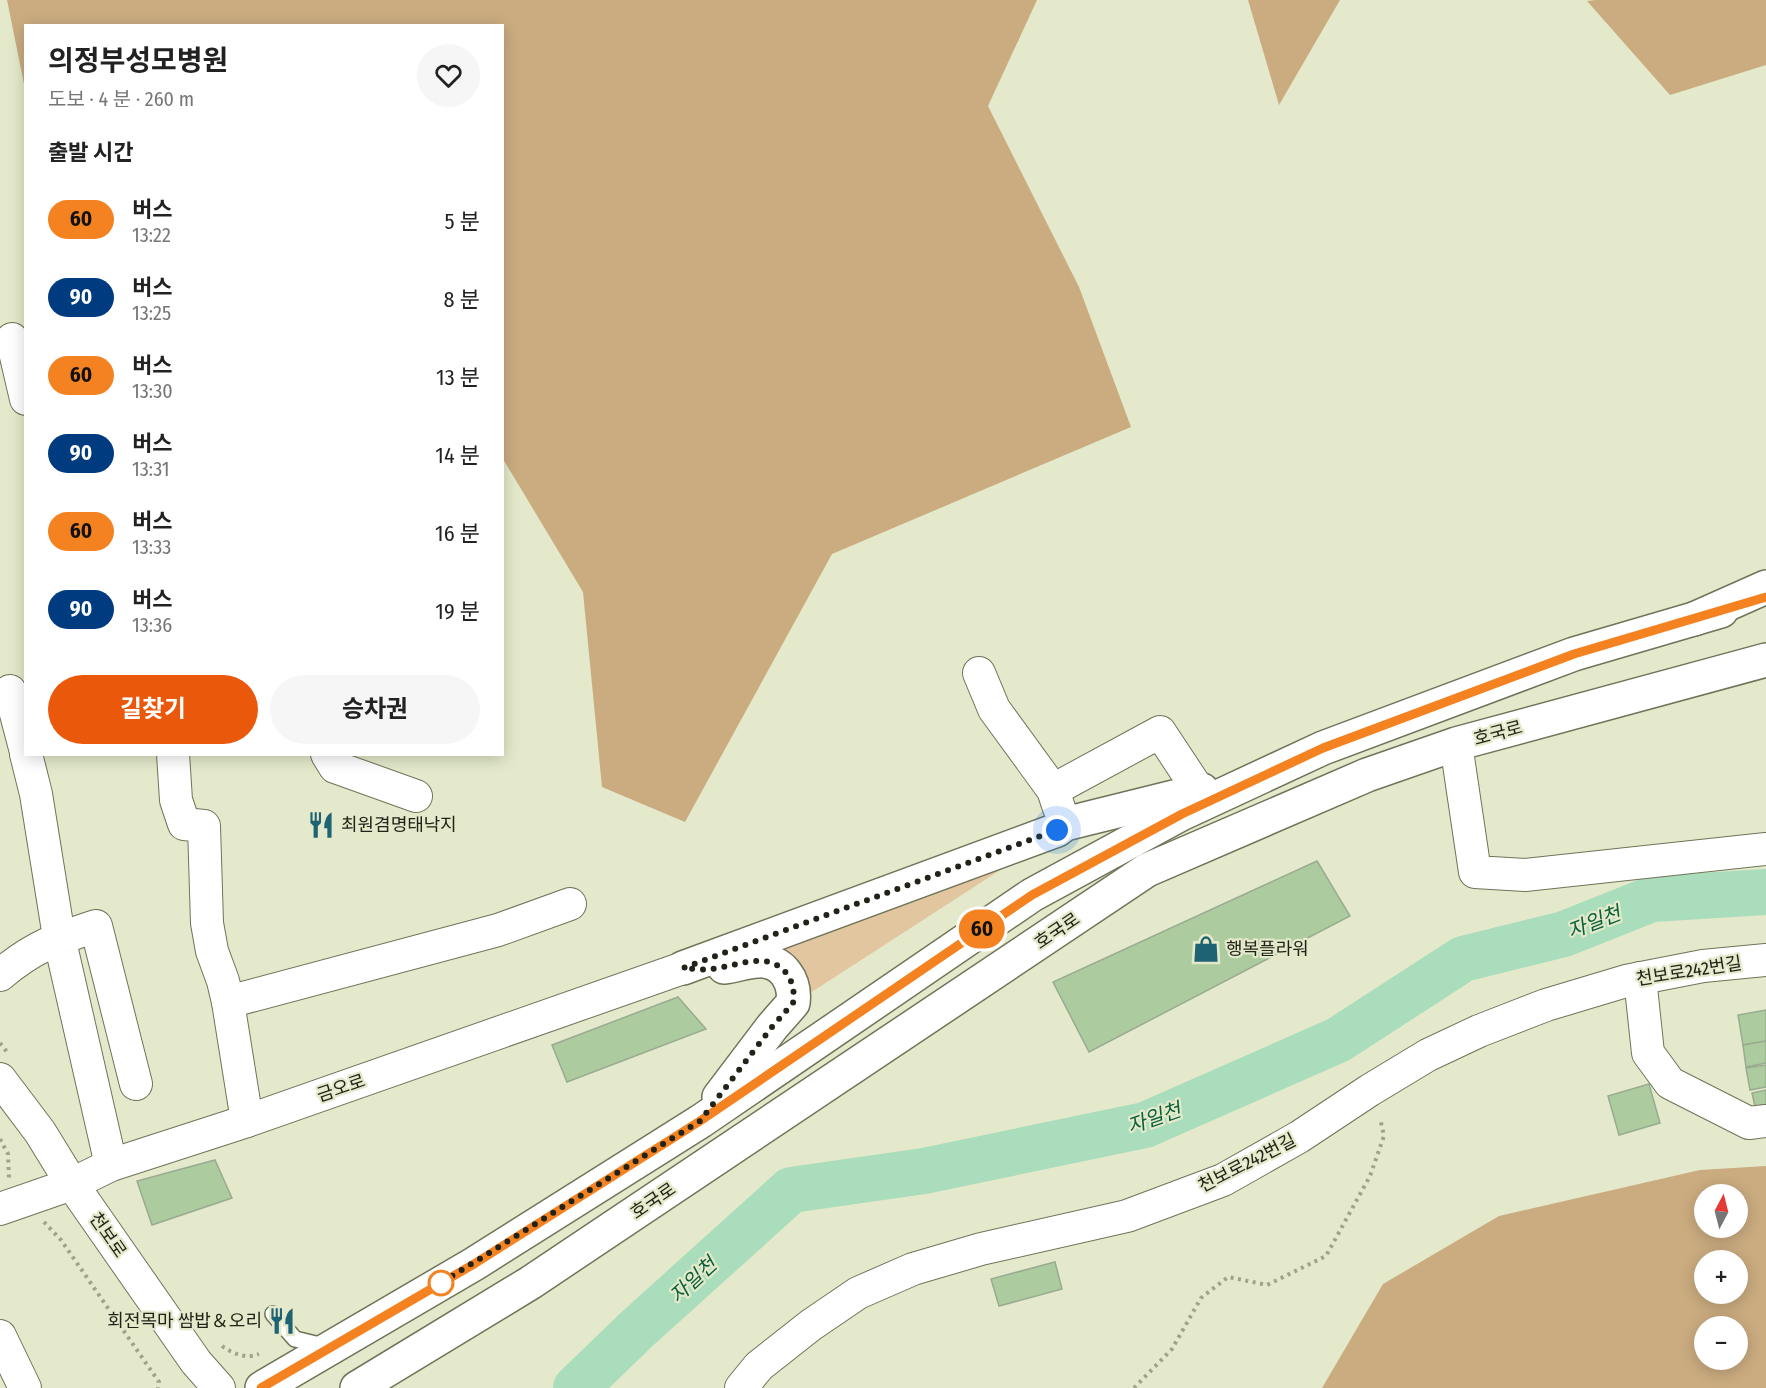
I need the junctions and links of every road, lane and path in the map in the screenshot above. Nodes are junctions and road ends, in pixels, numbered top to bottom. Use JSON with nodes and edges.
{"nodes":[{"id":1,"x":12,"y":339,"type":"dead end"},
{"id":2,"x":24,"y":390,"type":"edge"},
{"id":3,"x":1766,"y":587,"type":"edge"},
{"id":4,"x":1766,"y":597,"type":"edge"},
{"id":5,"x":1694,"y":619,"type":"junction"},
{"id":6,"x":1766,"y":660,"type":"edge"},
{"id":7,"x":979,"y":674,"type":"dead end"},
{"id":8,"x":12,"y":690,"type":"edge"},
{"id":9,"x":24,"y":744,"type":"edge"},
{"id":10,"x":1456,"y":744,"type":"junction"},
{"id":11,"x":1323,"y":748,"type":"junction"},
{"id":12,"x":27,"y":756,"type":"edge"},
{"id":13,"x":173,"y":756,"type":"edge"},
{"id":14,"x":328,"y":756,"type":"edge"},
{"id":15,"x":1053,"y":790,"type":"junction"},
{"id":16,"x":1199,"y":791,"type":"junction"},
{"id":17,"x":416,"y":796,"type":"dead end"},
{"id":18,"x":1065,"y":824,"type":"junction"},
{"id":19,"x":1766,"y":849,"type":"edge"},
{"id":20,"x":570,"y":904,"type":"dead end"},
{"id":21,"x":59,"y":937,"type":"junction"},
{"id":22,"x":1766,"y":960,"type":"edge"},
{"id":23,"x":683,"y":968,"type":"junction"},
{"id":24,"x":0,"y":975,"type":"edge"},
{"id":25,"x":1640,"y":978,"type":"junction"},
{"id":26,"x":228,"y":1002,"type":"junction"},
{"id":27,"x":0,"y":1079,"type":"edge"},
{"id":28,"x":136,"y":1084,"type":"dead end"},
{"id":29,"x":1373,"y":1088,"type":"junction"},
{"id":30,"x":247,"y":1121,"type":"junction"},
{"id":31,"x":700,"y":1121,"type":"junction"},
{"id":32,"x":1766,"y":1121,"type":"edge"},
{"id":33,"x":0,"y":1139,"type":"edge"},
{"id":34,"x":111,"y":1165,"type":"junction"},
{"id":35,"x":0,"y":1181,"type":"edge"},
{"id":36,"x":72,"y":1184,"type":"junction"},
{"id":37,"x":0,"y":1209,"type":"edge"},
{"id":38,"x":35,"y":1220,"type":"dead end"},
{"id":39,"x":273,"y":1314,"type":"dead end"},
{"id":40,"x":0,"y":1335,"type":"edge"},
{"id":41,"x":444,"y":1335,"type":"junction"},
{"id":42,"x":216,"y":1337,"type":"dead end"},
{"id":43,"x":331,"y":1347,"type":"junction"},
{"id":44,"x":263,"y":1352,"type":"dead end"},
{"id":45,"x":25,"y":1388,"type":"edge"},
{"id":46,"x":158,"y":1388,"type":"edge"},
{"id":47,"x":219,"y":1388,"type":"edge"},
{"id":48,"x":261,"y":1388,"type":"edge"},
{"id":49,"x":357,"y":1388,"type":"edge"},
{"id":50,"x":392,"y":1388,"type":"edge"},
{"id":51,"x":741,"y":1388,"type":"edge"},
{"id":52,"x":1134,"y":1388,"type":"edge"}],
"edges":[{"from":1,"to":2,"type":"street"},
{"from":3,"to":5,"type":"main road"},
{"from":4,"to":5,"type":"main road"},
{"from":5,"to":11,"type":"main road"},
{"from":6,"to":10,"type":"main road","name":"호국로"},
{"from":7,"to":15,"type":"street"},
{"from":8,"to":9,"type":"street"},
{"from":10,"to":19,"type":"street"},
{"from":10,"to":41,"type":"main road","name":"호국로"},
{"from":11,"to":16,"type":"main road"},
{"from":11,"to":31,"type":"main road"},
{"from":12,"to":21,"type":"street"},
{"from":13,"to":26,"type":"street"},
{"from":14,"to":17,"type":"street"},
{"from":15,"to":16,"type":"street"},
{"from":15,"to":18,"type":"street"},
{"from":16,"to":18,"type":"main road"},
{"from":18,"to":23,"type":"main road"},
{"from":20,"to":26,"type":"street"},
{"from":21,"to":24,"type":"street"},
{"from":21,"to":28,"type":"street"},
{"from":21,"to":34,"type":"street"},
{"from":22,"to":25,"type":"street","name":"천보로242번길"},
{"from":23,"to":30,"type":"street","name":"금오로"},
{"from":23,"to":31,"type":"main road"},
{"from":25,"to":29,"type":"street","name":"천보로242번길"},
{"from":25,"to":32,"type":"street"},
{"from":26,"to":30,"type":"street"},
{"from":27,"to":36,"type":"street","name":"천보로"},
{"from":29,"to":51,"type":"street","name":"천보로242번길"},
{"from":29,"to":52,"type":"path"},
{"from":30,"to":34,"type":"street","name":"금오로"},
{"from":31,"to":43,"type":"main road"},
{"from":33,"to":35,"type":"path"},
{"from":34,"to":36,"type":"street","name":"금오로"},
{"from":36,"to":37,"type":"street","name":"금오로"},
{"from":36,"to":47,"type":"street","name":"천보로"},
{"from":38,"to":46,"type":"path"},
{"from":39,"to":43,"type":"lane"},
{"from":40,"to":45,"type":"street"},
{"from":41,"to":49,"type":"main road","name":"호국로"},
{"from":41,"to":50,"type":"main road"},
{"from":42,"to":44,"type":"path"},
{"from":43,"to":48,"type":"main road"}]}
